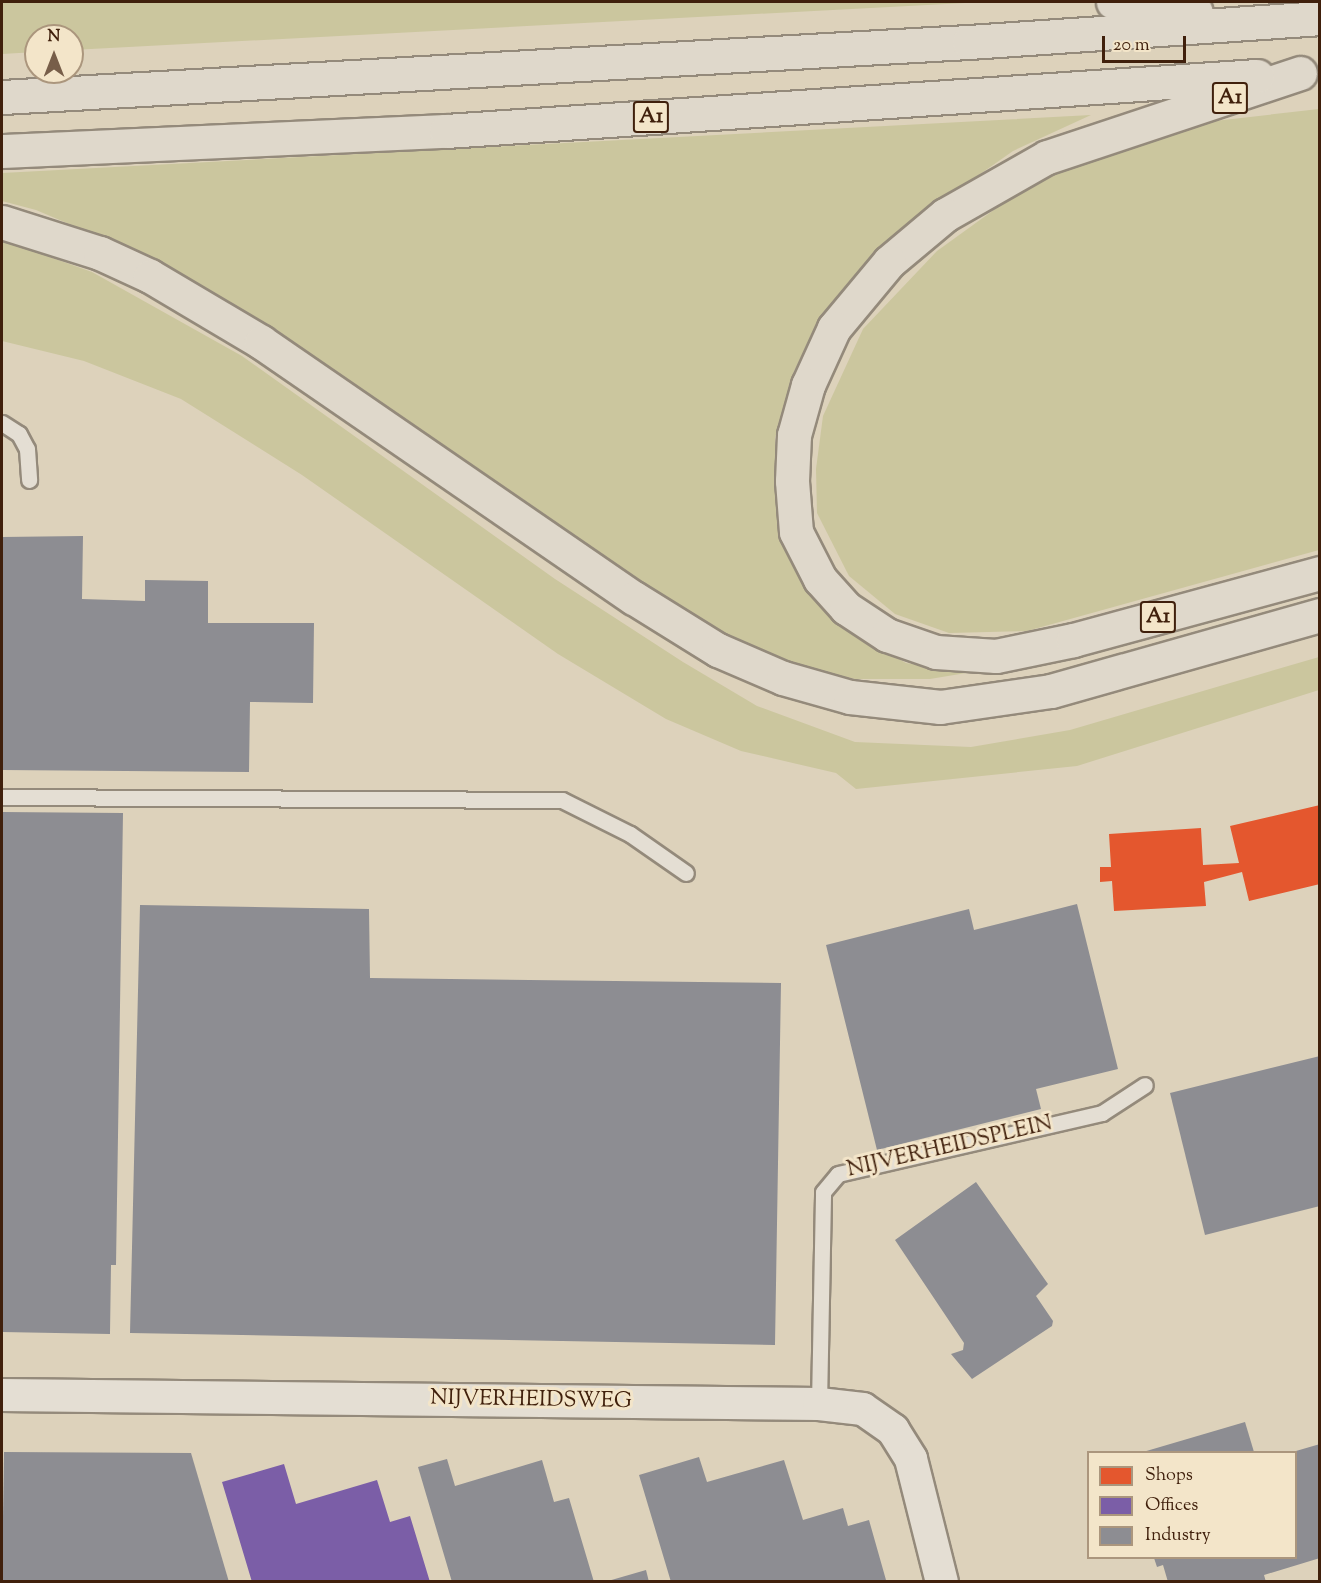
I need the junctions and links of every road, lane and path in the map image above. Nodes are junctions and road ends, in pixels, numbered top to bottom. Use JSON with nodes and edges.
{"nodes":[{"id":1,"x":1113,"y":2,"type":"edge"},
{"id":2,"x":1320,"y":18,"type":"edge"},
{"id":3,"x":1275,"y":21,"type":"junction"},
{"id":4,"x":1310,"y":73,"type":"edge"},
{"id":5,"x":2,"y":97,"type":"edge"},
{"id":6,"x":2,"y":151,"type":"edge"},
{"id":7,"x":2,"y":222,"type":"edge"},
{"id":8,"x":2,"y":423,"type":"edge"},
{"id":9,"x":29,"y":480,"type":"dead end"},
{"id":10,"x":1320,"y":573,"type":"edge"},
{"id":11,"x":1320,"y":615,"type":"edge"},
{"id":12,"x":2,"y":796,"type":"edge"},
{"id":13,"x":686,"y":873,"type":"dead end"},
{"id":14,"x":1145,"y":1085,"type":"dead end"},
{"id":15,"x":2,"y":1395,"type":"edge"},
{"id":16,"x":819,"y":1404,"type":"junction"},
{"id":17,"x":942,"y":1581,"type":"edge"}],
"edges":[{"from":1,"to":3,"type":"highway"},
{"from":2,"to":3,"type":"highway"},
{"from":3,"to":5,"type":"highway"},
{"from":4,"to":6,"type":"highway","number":"A1"},
{"from":4,"to":10,"type":"highway","number":"A1"},
{"from":7,"to":11,"type":"highway","number":"A1"},
{"from":8,"to":9,"type":"lane"},
{"from":12,"to":13,"type":"lane"},
{"from":14,"to":16,"type":"lane","name":"NIJVERHEIDSPLEIN"},
{"from":15,"to":16,"type":"street","name":"NIJVERHEIDSWEG"},
{"from":16,"to":17,"type":"street","name":"NIJVERHEIDSWEG"}]}
